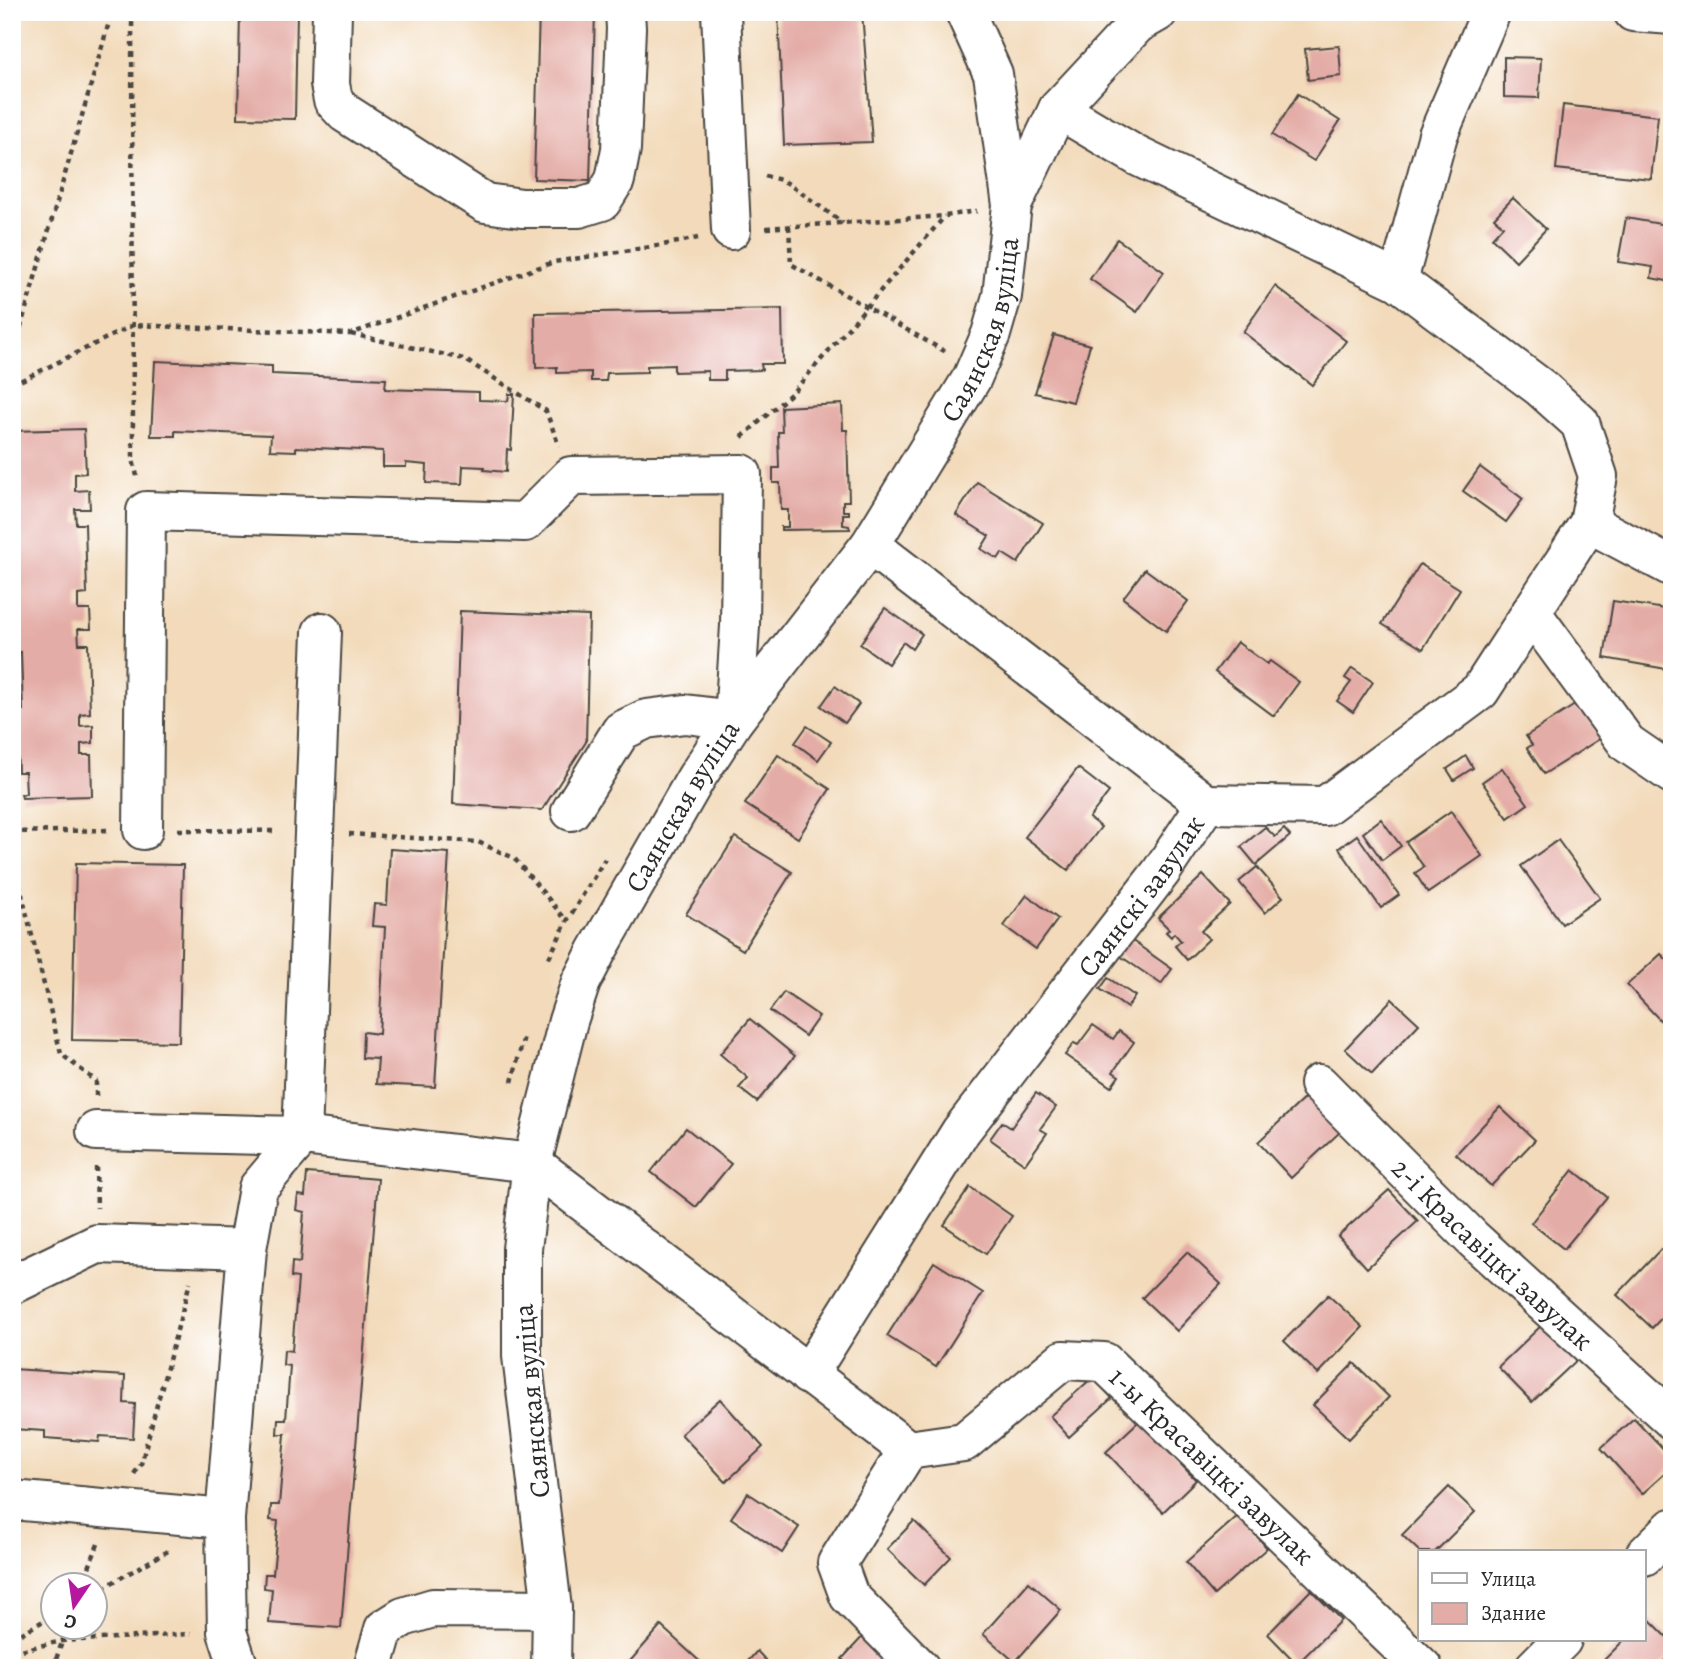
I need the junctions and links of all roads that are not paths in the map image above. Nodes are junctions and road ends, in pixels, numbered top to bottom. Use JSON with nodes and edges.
{"nodes":[{"id":1,"x":331,"y":12,"type":"edge"},
{"id":2,"x":625,"y":12,"type":"edge"},
{"id":3,"x":721,"y":12,"type":"edge"},
{"id":4,"x":965,"y":12,"type":"edge"},
{"id":5,"x":1158,"y":12,"type":"edge"},
{"id":6,"x":1491,"y":12,"type":"edge"},
{"id":7,"x":1633,"y":12,"type":"edge"},
{"id":8,"x":1672,"y":16,"type":"edge"},
{"id":9,"x":1058,"y":109,"type":"junction"},
{"id":10,"x":1012,"y":205,"type":"junction"},
{"id":11,"x":732,"y":230,"type":"road end"},
{"id":12,"x":1398,"y":281,"type":"junction"},
{"id":13,"x":1589,"y":523,"type":"junction"},
{"id":14,"x":870,"y":545,"type":"junction"},
{"id":15,"x":1672,"y":567,"type":"edge"},
{"id":16,"x":1531,"y":612,"type":"junction"},
{"id":17,"x":322,"y":632,"type":"dead end"},
{"id":18,"x":734,"y":720,"type":"junction"},
{"id":19,"x":1672,"y":774,"type":"edge"},
{"id":20,"x":1206,"y":804,"type":"junction"},
{"id":21,"x":570,"y":811,"type":"dead end"},
{"id":22,"x":143,"y":830,"type":"road end"},
{"id":23,"x":1319,"y":1084,"type":"dead end"},
{"id":24,"x":96,"y":1131,"type":"road end"},
{"id":25,"x":302,"y":1136,"type":"junction"},
{"id":26,"x":532,"y":1163,"type":"junction"},
{"id":27,"x":247,"y":1250,"type":"junction"},
{"id":28,"x":12,"y":1285,"type":"edge"},
{"id":29,"x":808,"y":1375,"type":"junction"},
{"id":30,"x":1672,"y":1420,"type":"edge"},
{"id":31,"x":908,"y":1450,"type":"junction"},
{"id":32,"x":12,"y":1500,"type":"edge"},
{"id":33,"x":225,"y":1520,"type":"junction"},
{"id":34,"x":1672,"y":1528,"type":"edge"},
{"id":35,"x":1646,"y":1554,"type":"edge"},
{"id":36,"x":552,"y":1609,"type":"junction"},
{"id":37,"x":1560,"y":1642,"type":"edge"},
{"id":38,"x":239,"y":1668,"type":"edge"},
{"id":39,"x":374,"y":1668,"type":"edge"},
{"id":40,"x":551,"y":1668,"type":"edge"},
{"id":41,"x":919,"y":1668,"type":"edge"},
{"id":42,"x":1423,"y":1668,"type":"edge"},
{"id":43,"x":1534,"y":1668,"type":"edge"}],
"edges":[{"from":1,"to":2,"type":"street"},
{"from":3,"to":11,"type":"street"},
{"from":4,"to":10,"type":"street","name":"Саянская вуліца"},
{"from":5,"to":9,"type":"street"},
{"from":6,"to":12,"type":"street"},
{"from":7,"to":8,"type":"street"},
{"from":9,"to":10,"type":"street"},
{"from":9,"to":12,"type":"street"},
{"from":10,"to":14,"type":"street","name":"Саянская вуліца"},
{"from":12,"to":13,"type":"street"},
{"from":13,"to":15,"type":"street"},
{"from":13,"to":16,"type":"street","name":"Саянскі завулак"},
{"from":14,"to":18,"type":"street","name":"Саянская вуліца"},
{"from":14,"to":20,"type":"street"},
{"from":16,"to":19,"type":"street"},
{"from":16,"to":20,"type":"street","name":"Саянскі завулак"},
{"from":17,"to":25,"type":"street"},
{"from":18,"to":21,"type":"street"},
{"from":18,"to":22,"type":"street"},
{"from":18,"to":26,"type":"street","name":"Саянская вуліца"},
{"from":20,"to":29,"type":"street","name":"Саянскі завулак"},
{"from":23,"to":30,"type":"street","name":"2-і Красавіцкі завулак"},
{"from":24,"to":25,"type":"street"},
{"from":25,"to":26,"type":"street"},
{"from":25,"to":27,"type":"street"},
{"from":26,"to":29,"type":"street"},
{"from":26,"to":36,"type":"street","name":"Саянская вуліца"},
{"from":27,"to":28,"type":"street"},
{"from":27,"to":33,"type":"street"},
{"from":29,"to":31,"type":"street"},
{"from":31,"to":41,"type":"street"},
{"from":31,"to":42,"type":"street","name":"1-ы Красавіцкі завулак"},
{"from":32,"to":33,"type":"street"},
{"from":33,"to":38,"type":"street"},
{"from":34,"to":35,"type":"street"},
{"from":36,"to":39,"type":"street"},
{"from":36,"to":40,"type":"street","name":"Саянская вуліца"},
{"from":37,"to":43,"type":"street"}]}
